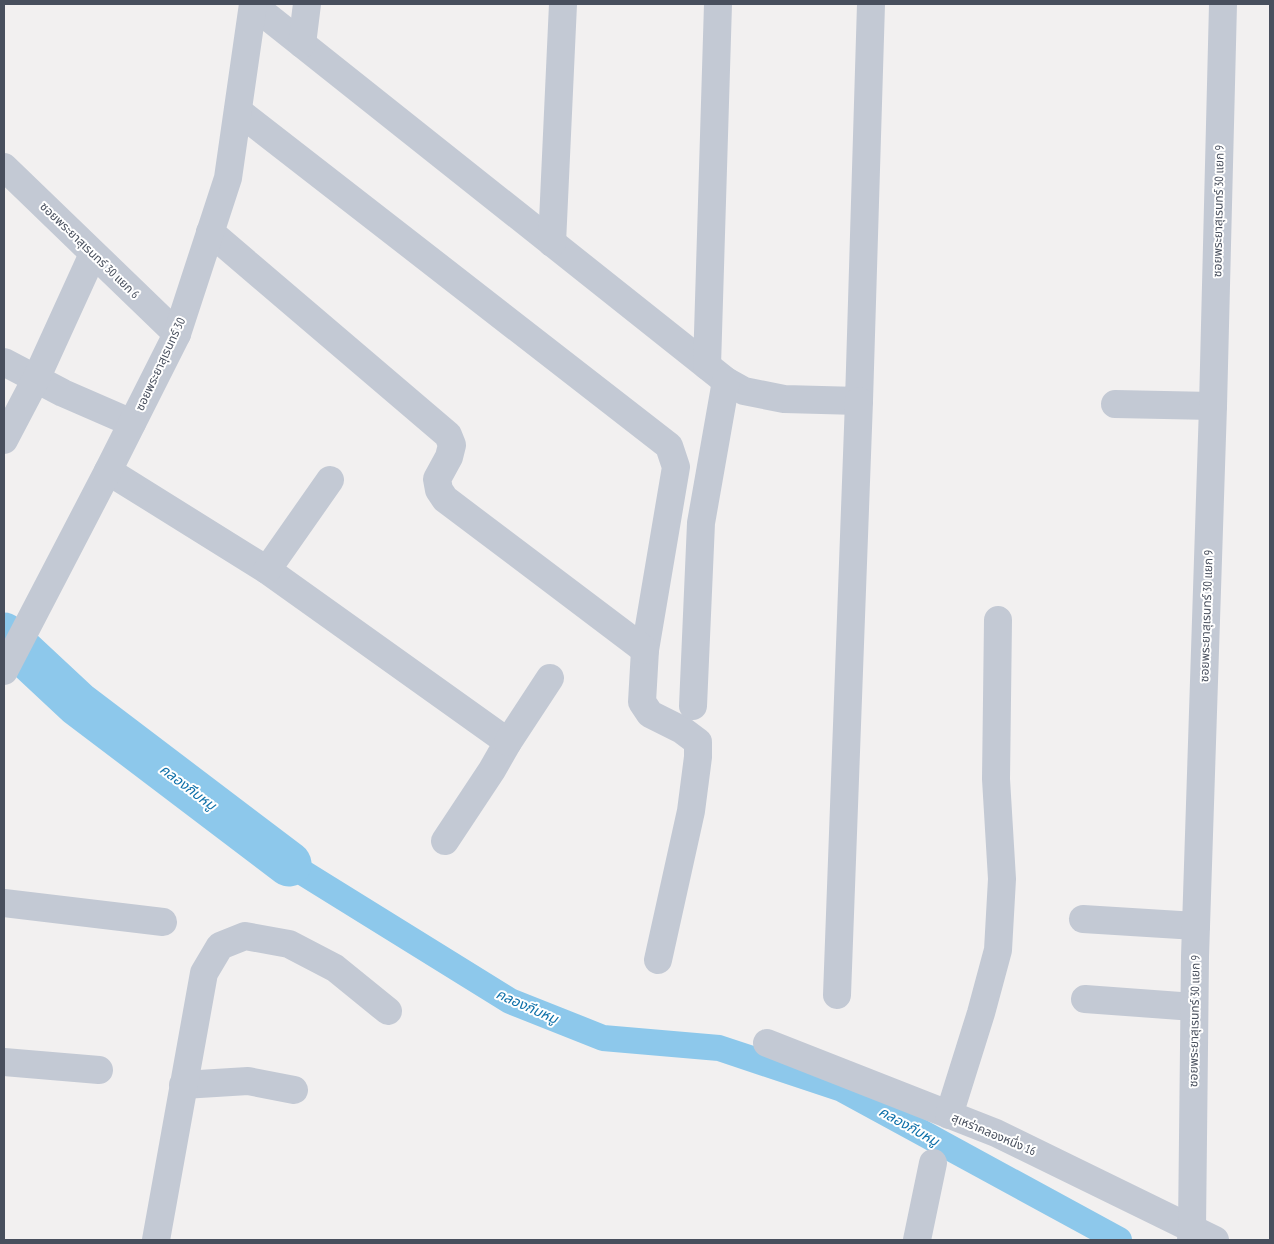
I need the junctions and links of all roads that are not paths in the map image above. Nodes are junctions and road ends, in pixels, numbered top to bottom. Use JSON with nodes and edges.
{"nodes":[{"id":1,"x":307,"y":4,"type":"edge"},
{"id":2,"x":563,"y":4,"type":"edge"},
{"id":3,"x":718,"y":4,"type":"edge"},
{"id":4,"x":871,"y":4,"type":"edge"},
{"id":5,"x":1223,"y":4,"type":"edge"},
{"id":6,"x":253,"y":5,"type":"edge"},
{"id":7,"x":302,"y":44,"type":"junction"},
{"id":8,"x":238,"y":111,"type":"junction"},
{"id":9,"x":4,"y":167,"type":"edge"},
{"id":10,"x":210,"y":232,"type":"junction"},
{"id":11,"x":552,"y":243,"type":"junction"},
{"id":12,"x":94,"y":254,"type":"junction"},
{"id":13,"x":176,"y":334,"type":"junction"},
{"id":14,"x":4,"y":362,"type":"edge"},
{"id":15,"x":717,"y":374,"type":"junction"},
{"id":16,"x":36,"y":379,"type":"junction"},
{"id":17,"x":859,"y":401,"type":"junction"},
{"id":18,"x":1115,"y":404,"type":"dead end"},
{"id":19,"x":1213,"y":406,"type":"junction"},
{"id":20,"x":132,"y":424,"type":"junction"},
{"id":21,"x":4,"y":440,"type":"edge"},
{"id":22,"x":108,"y":471,"type":"junction"},
{"id":23,"x":330,"y":480,"type":"dead end"},
{"id":24,"x":267,"y":570,"type":"junction"},
{"id":25,"x":998,"y":620,"type":"dead end"},
{"id":26,"x":645,"y":650,"type":"junction"},
{"id":27,"x":4,"y":671,"type":"edge"},
{"id":28,"x":550,"y":678,"type":"dead end"},
{"id":29,"x":692,"y":706,"type":"dead end"},
{"id":30,"x":508,"y":742,"type":"junction"},
{"id":31,"x":445,"y":841,"type":"dead end"},
{"id":32,"x":4,"y":903,"type":"edge"},
{"id":33,"x":1083,"y":919,"type":"dead end"},
{"id":34,"x":163,"y":922,"type":"dead end"},
{"id":35,"x":1196,"y":926,"type":"junction"},
{"id":36,"x":658,"y":960,"type":"dead end"},
{"id":37,"x":837,"y":996,"type":"dead end"},
{"id":38,"x":1086,"y":999,"type":"dead end"},
{"id":39,"x":1194,"y":1007,"type":"junction"},
{"id":40,"x":388,"y":1011,"type":"dead end"},
{"id":41,"x":767,"y":1043,"type":"dead end"},
{"id":42,"x":4,"y":1062,"type":"edge"},
{"id":43,"x":99,"y":1070,"type":"dead end"},
{"id":44,"x":183,"y":1086,"type":"junction"},
{"id":45,"x":294,"y":1090,"type":"dead end"},
{"id":46,"x":949,"y":1115,"type":"junction"},
{"id":47,"x":933,"y":1163,"type":"dead end"},
{"id":48,"x":1197,"y":1237,"type":"edge"},
{"id":49,"x":156,"y":1240,"type":"edge"},
{"id":50,"x":917,"y":1240,"type":"edge"}],
"edges":[{"from":1,"to":7,"type":"street"},
{"from":2,"to":11,"type":"street"},
{"from":3,"to":15,"type":"street"},
{"from":4,"to":17,"type":"street"},
{"from":5,"to":19,"type":"street","name":"ซอยพระยาสุเรนทร์ 30 แยก 9"},
{"from":6,"to":7,"type":"street"},
{"from":6,"to":8,"type":"street","name":"ซอยพระยาสุเรนทร์ 30"},
{"from":7,"to":11,"type":"street"},
{"from":8,"to":10,"type":"street","name":"ซอยพระยาสุเรนทร์ 30"},
{"from":8,"to":26,"type":"street"},
{"from":9,"to":12,"type":"street","name":"ซอยพระยาสุเรนทร์ 30 แยก 6"},
{"from":10,"to":13,"type":"street","name":"ซอยพระยาสุเรนทร์ 30"},
{"from":10,"to":26,"type":"street"},
{"from":11,"to":15,"type":"street"},
{"from":12,"to":13,"type":"street","name":"ซอยพระยาสุเรนทร์ 30 แยก 6"},
{"from":12,"to":16,"type":"street"},
{"from":13,"to":20,"type":"street","name":"ซอยพระยาสุเรนทร์ 30"},
{"from":14,"to":16,"type":"street"},
{"from":15,"to":17,"type":"street"},
{"from":15,"to":29,"type":"street"},
{"from":16,"to":20,"type":"street"},
{"from":16,"to":21,"type":"street"},
{"from":17,"to":37,"type":"street"},
{"from":18,"to":19,"type":"street"},
{"from":19,"to":35,"type":"street","name":"ซอยพระยาสุเรนทร์ 30 แยก 9"},
{"from":20,"to":22,"type":"street","name":"ซอยพระยาสุเรนทร์ 30"},
{"from":22,"to":24,"type":"street"},
{"from":22,"to":27,"type":"street","name":"ซอยพระยาสุเรนทร์ 30"},
{"from":23,"to":24,"type":"street"},
{"from":24,"to":30,"type":"street"},
{"from":25,"to":46,"type":"street"},
{"from":26,"to":36,"type":"street"},
{"from":28,"to":30,"type":"street"},
{"from":30,"to":31,"type":"street"},
{"from":32,"to":34,"type":"street"},
{"from":33,"to":35,"type":"street"},
{"from":35,"to":39,"type":"street","name":"ซอยพระยาสุเรนทร์ 30 แยก 9"},
{"from":38,"to":39,"type":"street"},
{"from":39,"to":48,"type":"street","name":"ซอยพระยาสุเรนทร์ 30 แยก 9"},
{"from":40,"to":44,"type":"street"},
{"from":41,"to":46,"type":"street","name":"สุเหร่าคลองหนึ่ง 16"},
{"from":42,"to":43,"type":"street"},
{"from":44,"to":45,"type":"street"},
{"from":44,"to":49,"type":"street"},
{"from":46,"to":48,"type":"street","name":"สุเหร่าคลองหนึ่ง 16"},
{"from":47,"to":50,"type":"street"}]}
